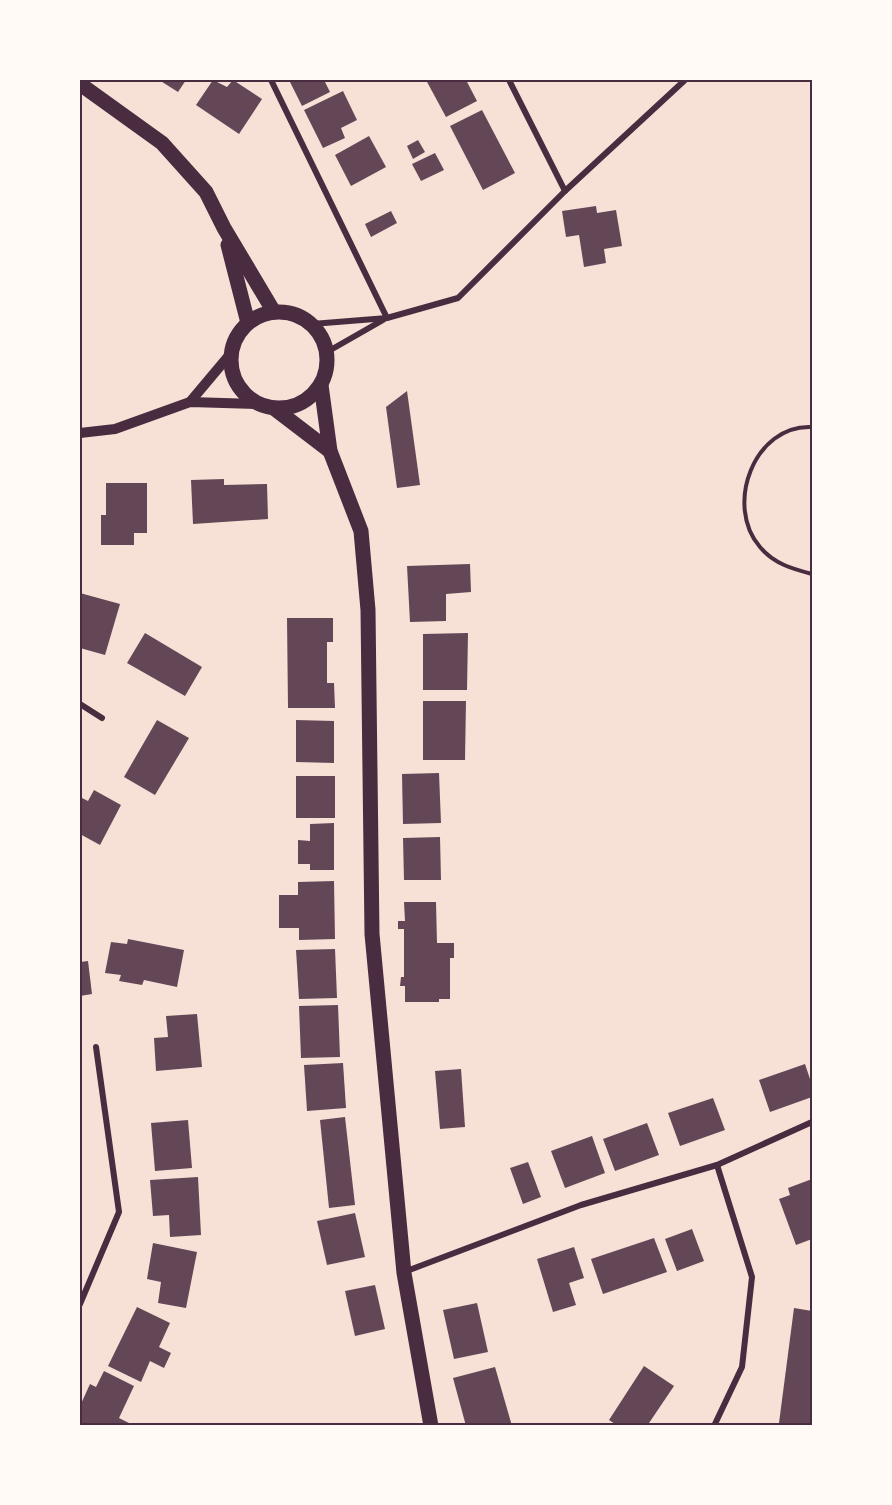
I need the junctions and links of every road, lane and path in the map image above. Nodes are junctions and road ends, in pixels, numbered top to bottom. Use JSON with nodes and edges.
{"nodes":[{"id":1,"x":270,"y":80,"type":"edge"},
{"id":2,"x":509,"y":80,"type":"edge"},
{"id":3,"x":685,"y":80,"type":"edge"},
{"id":4,"x":80,"y":84,"type":"edge"},
{"id":5,"x":565,"y":192,"type":"junction"},
{"id":6,"x":224,"y":228,"type":"junction"},
{"id":7,"x":274,"y":312,"type":"junction"},
{"id":8,"x":387,"y":318,"type":"junction"},
{"id":9,"x":248,"y":324,"type":"junction"},
{"id":10,"x":312,"y":324,"type":"junction"},
{"id":11,"x":232,"y":352,"type":"junction"},
{"id":12,"x":327,"y":352,"type":"junction"},
{"id":13,"x":321,"y":385,"type":"junction"},
{"id":14,"x":190,"y":402,"type":"junction"},
{"id":15,"x":259,"y":404,"type":"junction"},
{"id":16,"x":275,"y":409,"type":"junction"},
{"id":17,"x":813,"y":427,"type":"edge"},
{"id":18,"x":80,"y":433,"type":"edge"},
{"id":19,"x":330,"y":451,"type":"junction"},
{"id":20,"x":813,"y":574,"type":"edge"},
{"id":21,"x":80,"y":704,"type":"edge"},
{"id":22,"x":102,"y":718,"type":"dead end"},
{"id":23,"x":96,"y":1047,"type":"dead end"},
{"id":24,"x":813,"y":1122,"type":"edge"},
{"id":25,"x":717,"y":1165,"type":"junction"},
{"id":26,"x":404,"y":1273,"type":"junction"},
{"id":27,"x":80,"y":1304,"type":"edge"},
{"id":28,"x":431,"y":1425,"type":"edge"},
{"id":29,"x":714,"y":1425,"type":"edge"}],
"edges":[{"from":1,"to":8,"type":"street"},
{"from":2,"to":5,"type":"street"},
{"from":3,"to":5,"type":"street"},
{"from":4,"to":6,"type":"main road"},
{"from":5,"to":8,"type":"street"},
{"from":6,"to":7,"type":"main road"},
{"from":6,"to":9,"type":"main road"},
{"from":7,"to":9,"type":"main road"},
{"from":7,"to":10,"type":"main road"},
{"from":8,"to":10,"type":"street"},
{"from":8,"to":12,"type":"street"},
{"from":9,"to":11,"type":"main road"},
{"from":10,"to":12,"type":"main road"},
{"from":11,"to":14,"type":"street"},
{"from":11,"to":15,"type":"main road"},
{"from":12,"to":13,"type":"main road"},
{"from":13,"to":16,"type":"main road"},
{"from":13,"to":19,"type":"main road"},
{"from":14,"to":15,"type":"street"},
{"from":14,"to":18,"type":"street"},
{"from":15,"to":16,"type":"main road"},
{"from":16,"to":19,"type":"main road"},
{"from":17,"to":20,"type":"path"},
{"from":19,"to":26,"type":"main road"},
{"from":21,"to":22,"type":"street"},
{"from":23,"to":27,"type":"street"},
{"from":24,"to":25,"type":"street"},
{"from":25,"to":26,"type":"street"},
{"from":25,"to":29,"type":"street"},
{"from":26,"to":28,"type":"main road"}]}
